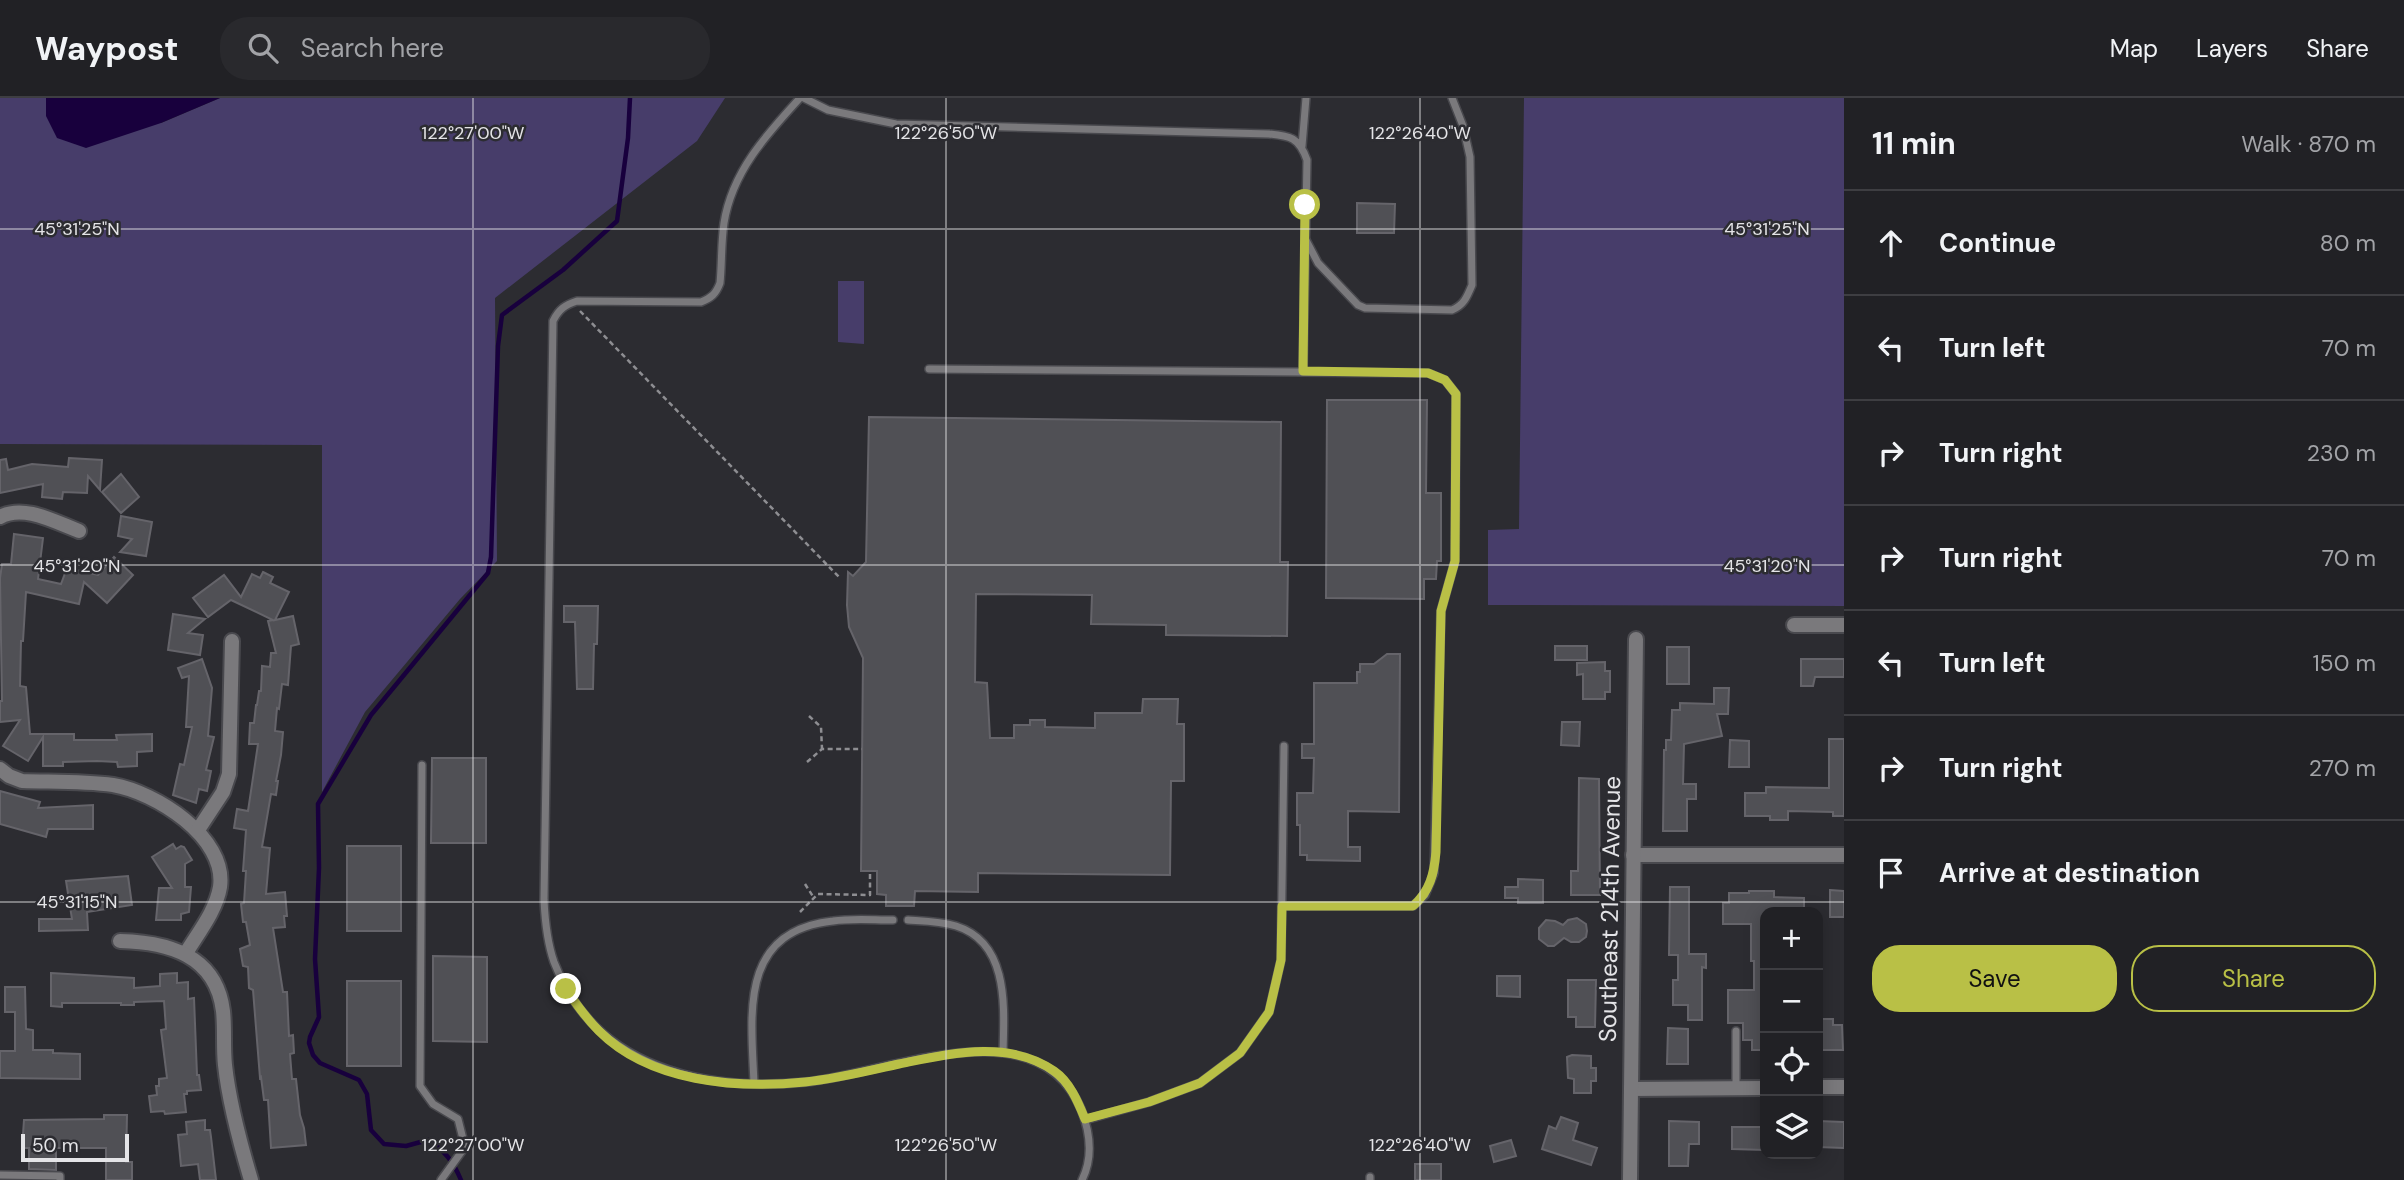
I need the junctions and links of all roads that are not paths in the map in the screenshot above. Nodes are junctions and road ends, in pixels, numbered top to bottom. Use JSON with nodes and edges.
{"nodes":[{"id":1,"x":802,"y":98,"type":"edge"},
{"id":2,"x":1306,"y":98,"type":"edge"},
{"id":3,"x":1452,"y":98,"type":"edge"},
{"id":4,"x":1302,"y":146,"type":"junction"},
{"id":5,"x":1304,"y":236,"type":"junction"},
{"id":6,"x":929,"y":369,"type":"dead end"},
{"id":7,"x":1303,"y":371,"type":"junction"},
{"id":8,"x":0,"y":517,"type":"edge"},
{"id":9,"x":79,"y":531,"type":"dead end"},
{"id":10,"x":1794,"y":625,"type":"dead end"},
{"id":11,"x":1844,"y":625,"type":"edge"},
{"id":12,"x":1636,"y":639,"type":"dead end"},
{"id":13,"x":232,"y":641,"type":"dead end"},
{"id":14,"x":1284,"y":746,"type":"dead end"},
{"id":15,"x":422,"y":765,"type":"dead end"},
{"id":16,"x":0,"y":769,"type":"edge"},
{"id":17,"x":198,"y":830,"type":"junction"},
{"id":18,"x":1633,"y":855,"type":"junction"},
{"id":19,"x":1844,"y":855,"type":"edge"},
{"id":20,"x":1282,"y":906,"type":"junction"},
{"id":21,"x":893,"y":920,"type":"dead end"},
{"id":22,"x":908,"y":920,"type":"dead end"},
{"id":23,"x":120,"y":941,"type":"dead end"},
{"id":24,"x":186,"y":953,"type":"junction"},
{"id":25,"x":1736,"y":1031,"type":"dead end"},
{"id":26,"x":1003,"y":1053,"type":"junction"},
{"id":27,"x":754,"y":1083,"type":"junction"},
{"id":28,"x":1823,"y":1087,"type":"edge"},
{"id":29,"x":1844,"y":1087,"type":"edge"},
{"id":30,"x":1736,"y":1088,"type":"junction"},
{"id":31,"x":1760,"y":1088,"type":"edge"},
{"id":32,"x":1631,"y":1089,"type":"junction"},
{"id":33,"x":1085,"y":1119,"type":"junction"},
{"id":34,"x":0,"y":1175,"type":"edge"},
{"id":35,"x":60,"y":1180,"type":"edge"},
{"id":36,"x":251,"y":1180,"type":"edge"},
{"id":37,"x":441,"y":1180,"type":"edge"},
{"id":38,"x":1082,"y":1180,"type":"edge"},
{"id":39,"x":1629,"y":1180,"type":"edge"}],
"edges":[{"from":1,"to":4,"type":"lane"},
{"from":1,"to":27,"type":"lane"},
{"from":2,"to":4,"type":"lane"},
{"from":3,"to":5,"type":"lane"},
{"from":4,"to":5,"type":"lane"},
{"from":5,"to":7,"type":"lane"},
{"from":6,"to":7,"type":"lane"},
{"from":7,"to":20,"type":"lane"},
{"from":8,"to":9,"type":"street"},
{"from":10,"to":11,"type":"street"},
{"from":12,"to":18,"type":"street","name":"Southeast 214th Avenue"},
{"from":13,"to":17,"type":"street"},
{"from":14,"to":20,"type":"lane"},
{"from":15,"to":37,"type":"lane"},
{"from":16,"to":17,"type":"street"},
{"from":17,"to":24,"type":"street"},
{"from":18,"to":19,"type":"street"},
{"from":18,"to":32,"type":"street","name":"Southeast 214th Avenue"},
{"from":20,"to":33,"type":"lane"},
{"from":21,"to":27,"type":"lane"},
{"from":22,"to":26,"type":"lane"},
{"from":23,"to":24,"type":"street"},
{"from":24,"to":36,"type":"street"},
{"from":25,"to":30,"type":"lane"},
{"from":26,"to":27,"type":"lane"},
{"from":26,"to":33,"type":"lane"},
{"from":28,"to":29,"type":"street"},
{"from":30,"to":31,"type":"street"},
{"from":30,"to":32,"type":"street"},
{"from":32,"to":39,"type":"street","name":"Southeast 214th Avenue"},
{"from":33,"to":38,"type":"lane"},
{"from":34,"to":35,"type":"lane"}]}
